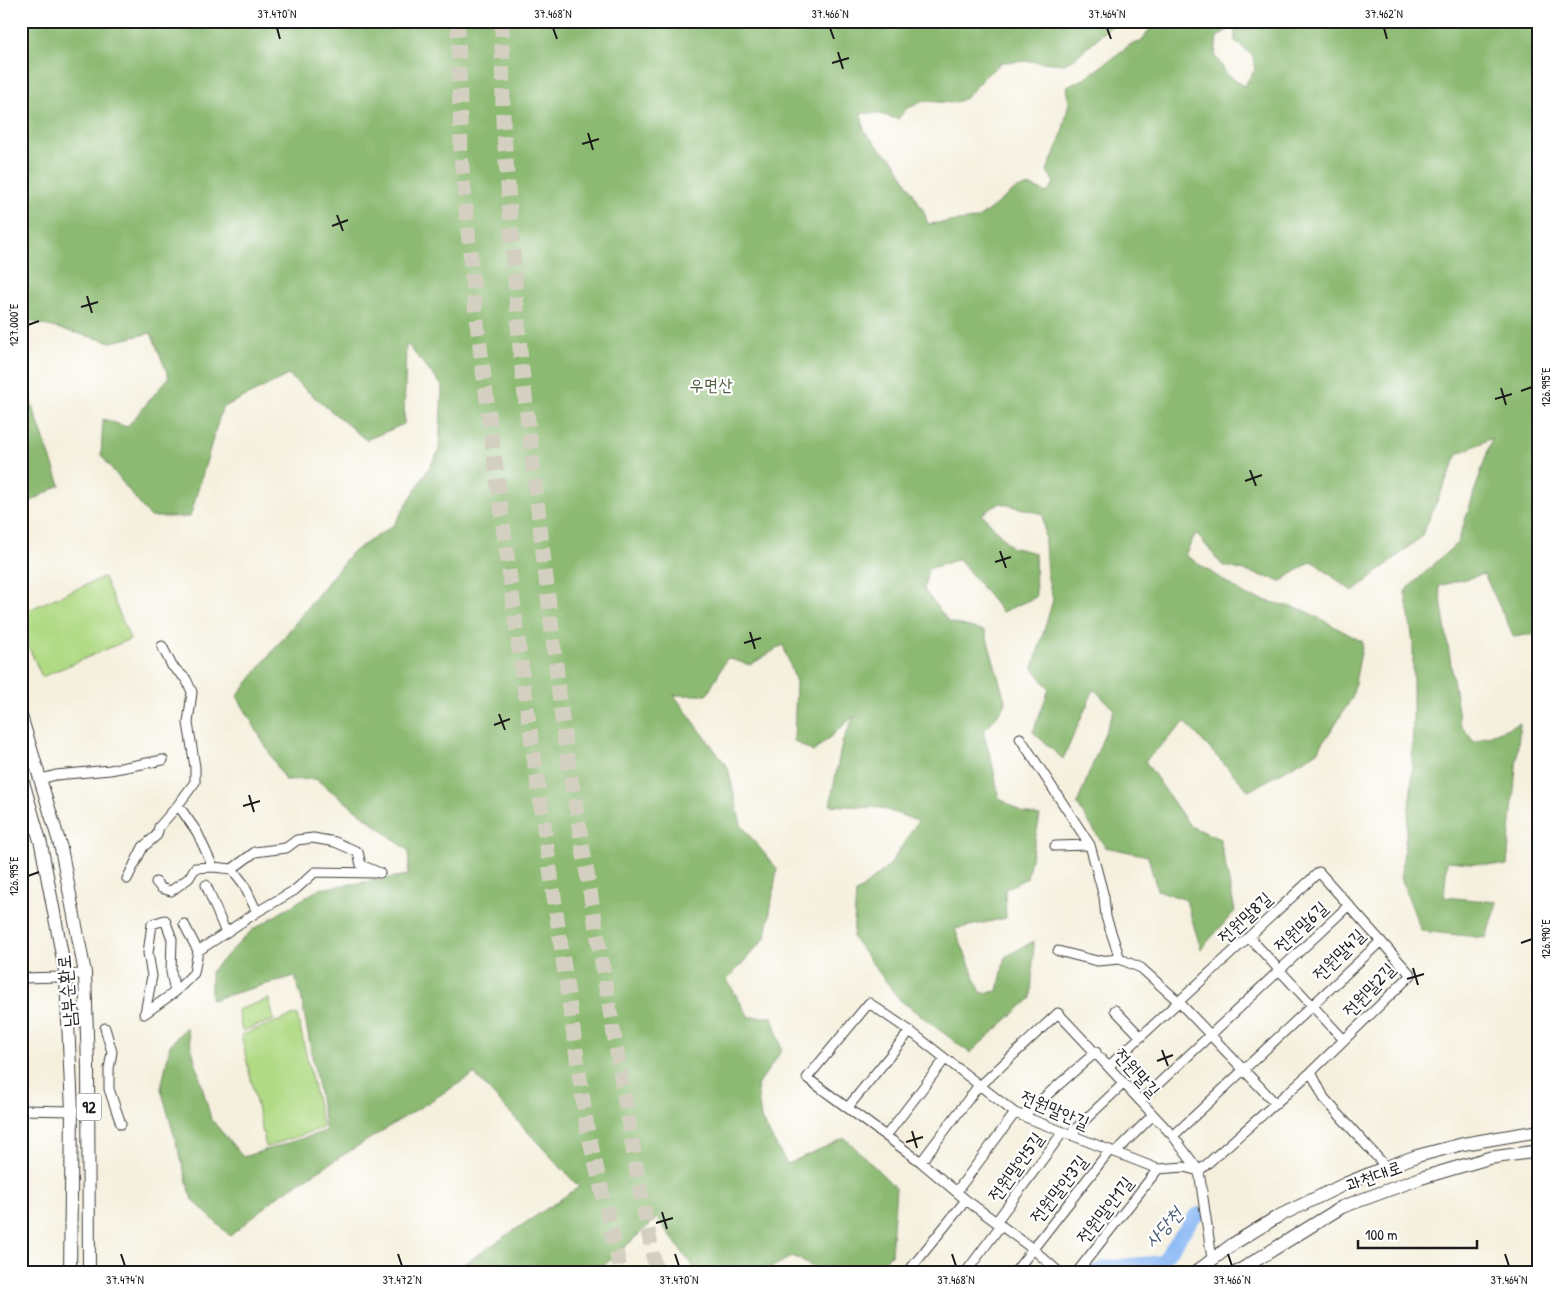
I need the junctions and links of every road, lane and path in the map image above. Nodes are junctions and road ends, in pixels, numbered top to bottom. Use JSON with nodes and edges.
{"nodes":[{"id":1,"x":162,"y":646,"type":"dead end"},
{"id":2,"x":21,"y":716,"type":"edge"},
{"id":3,"x":1020,"y":738,"type":"dead end"},
{"id":4,"x":163,"y":760,"type":"dead end"},
{"id":5,"x":21,"y":775,"type":"edge"},
{"id":6,"x":41,"y":779,"type":"junction"},
{"id":7,"x":178,"y":805,"type":"junction"},
{"id":8,"x":1090,"y":845,"type":"junction"},
{"id":9,"x":1055,"y":846,"type":"dead end"},
{"id":10,"x":213,"y":866,"type":"junction"},
{"id":11,"x":232,"y":869,"type":"junction"},
{"id":12,"x":127,"y":879,"type":"dead end"},
{"id":13,"x":156,"y":882,"type":"dead end"},
{"id":14,"x":206,"y":885,"type":"dead end"},
{"id":15,"x":1332,"y":886,"type":"joint"},
{"id":16,"x":1349,"y":906,"type":"junction"},
{"id":17,"x":257,"y":912,"type":"junction"},
{"id":18,"x":184,"y":924,"type":"dead end"},
{"id":19,"x":226,"y":933,"type":"junction"},
{"id":20,"x":1249,"y":937,"type":"junction"},
{"id":21,"x":1381,"y":940,"type":"junction"},
{"id":22,"x":198,"y":951,"type":"junction"},
{"id":23,"x":1058,"y":951,"type":"dead end"},
{"id":24,"x":1120,"y":959,"type":"junction"},
{"id":25,"x":1279,"y":970,"type":"junction"},
{"id":26,"x":85,"y":973,"type":"junction"},
{"id":27,"x":66,"y":976,"type":"junction"},
{"id":28,"x":21,"y":978,"type":"edge"},
{"id":29,"x":175,"y":992,"type":"junction"},
{"id":30,"x":1179,"y":1002,"type":"junction"},
{"id":31,"x":869,"y":1003,"type":"joint"},
{"id":32,"x":1312,"y":1005,"type":"junction"},
{"id":33,"x":1115,"y":1010,"type":"dead end"},
{"id":34,"x":105,"y":1028,"type":"dead end"},
{"id":35,"x":910,"y":1031,"type":"junction"},
{"id":36,"x":1210,"y":1035,"type":"junction"},
{"id":37,"x":1141,"y":1038,"type":"junction"},
{"id":38,"x":1344,"y":1040,"type":"junction"},
{"id":39,"x":1096,"y":1052,"type":"junction"},
{"id":40,"x":945,"y":1059,"type":"junction"},
{"id":41,"x":1109,"y":1066,"type":"junction"},
{"id":42,"x":1243,"y":1070,"type":"junction"},
{"id":43,"x":1310,"y":1072,"type":"junction"},
{"id":44,"x":1124,"y":1083,"type":"junction"},
{"id":45,"x":979,"y":1086,"type":"junction"},
{"id":46,"x":1140,"y":1101,"type":"junction"},
{"id":47,"x":1276,"y":1104,"type":"junction"},
{"id":48,"x":848,"y":1108,"type":"junction"},
{"id":49,"x":21,"y":1110,"type":"edge"},
{"id":50,"x":72,"y":1112,"type":"junction"},
{"id":51,"x":1019,"y":1115,"type":"junction"},
{"id":52,"x":1153,"y":1115,"type":"junction"},
{"id":53,"x":121,"y":1124,"type":"dead end"},
{"id":54,"x":1539,"y":1131,"type":"edge"},
{"id":55,"x":1066,"y":1133,"type":"junction"},
{"id":56,"x":886,"y":1136,"type":"junction"},
{"id":57,"x":1172,"y":1136,"type":"junction"},
{"id":58,"x":1113,"y":1151,"type":"junction"},
{"id":59,"x":1539,"y":1152,"type":"edge"},
{"id":60,"x":921,"y":1162,"type":"junction"},
{"id":61,"x":1386,"y":1167,"type":"junction"},
{"id":62,"x":1158,"y":1168,"type":"junction"},
{"id":63,"x":1199,"y":1171,"type":"junction"},
{"id":64,"x":957,"y":1192,"type":"junction"},
{"id":65,"x":966,"y":1200,"type":"junction"},
{"id":66,"x":998,"y":1223,"type":"junction"},
{"id":67,"x":1033,"y":1249,"type":"junction"},
{"id":68,"x":1212,"y":1260,"type":"junction"},
{"id":69,"x":70,"y":1272,"type":"edge"},
{"id":70,"x":89,"y":1272,"type":"edge"},
{"id":71,"x":908,"y":1272,"type":"edge"},
{"id":72,"x":966,"y":1272,"type":"edge"},
{"id":73,"x":1014,"y":1272,"type":"edge"},
{"id":74,"x":1059,"y":1272,"type":"edge"},
{"id":75,"x":1077,"y":1272,"type":"edge"},
{"id":76,"x":1196,"y":1272,"type":"edge"},
{"id":77,"x":1217,"y":1272,"type":"edge"},
{"id":78,"x":1237,"y":1272,"type":"edge"}],
"edges":[{"from":1,"to":7,"type":"street"},
{"from":2,"to":6,"type":"main road","name":"남부순환로","number":"92"},
{"from":3,"to":8,"type":"street"},
{"from":4,"to":6,"type":"street"},
{"from":5,"to":27,"type":"main road","name":"남부순환로","number":"92"},
{"from":6,"to":26,"type":"main road","name":"남부순환로","number":"92"},
{"from":7,"to":10,"type":"street"},
{"from":7,"to":12,"type":"street"},
{"from":8,"to":9,"type":"street"},
{"from":8,"to":24,"type":"street"},
{"from":10,"to":11,"type":"street"},
{"from":10,"to":13,"type":"street"},
{"from":11,"to":17,"type":"street"},
{"from":11,"to":17,"type":"street"},
{"from":14,"to":19,"type":"street"},
{"from":15,"to":16,"type":"street","name":"전원말6길"},
{"from":15,"to":20,"type":"street","name":"전원말8길"},
{"from":16,"to":21,"type":"street","name":"전원말4길"},
{"from":16,"to":25,"type":"street","name":"전원말6길"},
{"from":17,"to":19,"type":"street"},
{"from":18,"to":22,"type":"street"},
{"from":19,"to":22,"type":"street"},
{"from":20,"to":25,"type":"street","name":"전원말6길"},
{"from":20,"to":30,"type":"street","name":"전원말8길"},
{"from":21,"to":32,"type":"street","name":"전원말4길"},
{"from":21,"to":38,"type":"street","name":"전원말2길"},
{"from":22,"to":29,"type":"street"},
{"from":23,"to":24,"type":"street"},
{"from":24,"to":30,"type":"street"},
{"from":25,"to":32,"type":"street","name":"전원말4길"},
{"from":25,"to":36,"type":"street","name":"전원말6길"},
{"from":26,"to":27,"type":"street"},
{"from":26,"to":70,"type":"main road","name":"남부순환로","number":"92"},
{"from":27,"to":28,"type":"street"},
{"from":27,"to":50,"type":"main road","name":"남부순환로","number":"92"},
{"from":29,"to":29,"type":"street"},
{"from":30,"to":36,"type":"street"},
{"from":30,"to":37,"type":"street","name":"전원말8길"},
{"from":31,"to":35,"type":"street","name":"전원말안길"},
{"from":31,"to":48,"type":"street","name":"전원말안5길"},
{"from":32,"to":38,"type":"street","name":"전원말2길"},
{"from":32,"to":42,"type":"street","name":"전원말4길"},
{"from":33,"to":37,"type":"street"},
{"from":34,"to":53,"type":"street"},
{"from":35,"to":40,"type":"street","name":"전원말안길"},
{"from":35,"to":48,"type":"street"},
{"from":36,"to":42,"type":"street"},
{"from":36,"to":46,"type":"street","name":"전원말6길"},
{"from":37,"to":41,"type":"street","name":"전원말8길"},
{"from":38,"to":43,"type":"street","name":"전원말2길"},
{"from":39,"to":41,"type":"street","name":"전원말길"},
{"from":39,"to":45,"type":"street","name":"전원말길"},
{"from":39,"to":51,"type":"street"},
{"from":40,"to":45,"type":"street","name":"전원말안길"},
{"from":40,"to":56,"type":"street"},
{"from":41,"to":44,"type":"street","name":"전원말길"},
{"from":42,"to":47,"type":"street"},
{"from":42,"to":57,"type":"street","name":"전원말4길"},
{"from":43,"to":47,"type":"street","name":"전원말2길"},
{"from":43,"to":61,"type":"street","name":"과천대로"},
{"from":44,"to":46,"type":"street","name":"전원말길"},
{"from":44,"to":55,"type":"street","name":"전원말안5길"},
{"from":45,"to":51,"type":"street","name":"전원말안길"},
{"from":45,"to":60,"type":"street"},
{"from":46,"to":52,"type":"street","name":"전원말길"},
{"from":47,"to":63,"type":"street","name":"전원말2길"},
{"from":48,"to":56,"type":"street","name":"전원말안5길"},
{"from":49,"to":50,"type":"street"},
{"from":50,"to":69,"type":"main road","name":"남부순환로","number":"92"},
{"from":51,"to":55,"type":"street","name":"전원말안길"},
{"from":51,"to":64,"type":"street"},
{"from":52,"to":57,"type":"street","name":"전원말길"},
{"from":52,"to":58,"type":"street","name":"전원말안3길"},
{"from":54,"to":61,"type":"main road","name":"과천대로"},
{"from":55,"to":58,"type":"street","name":"전원말안길"},
{"from":55,"to":66,"type":"street","name":"전원말안5길"},
{"from":56,"to":60,"type":"street","name":"전원말안5길"},
{"from":57,"to":63,"type":"street","name":"전원말길"},
{"from":58,"to":62,"type":"street","name":"전원말안길"},
{"from":58,"to":67,"type":"street","name":"전원말안3길"},
{"from":59,"to":78,"type":"main road","name":"과천대로"},
{"from":60,"to":64,"type":"street","name":"전원말안5길"},
{"from":61,"to":68,"type":"main road","name":"과천대로"},
{"from":62,"to":63,"type":"street","name":"전원말안길"},
{"from":62,"to":75,"type":"street","name":"전원말안1길"},
{"from":63,"to":68,"type":"street","name":"전원말길"},
{"from":64,"to":65,"type":"street","name":"전원말안5길"},
{"from":65,"to":66,"type":"street","name":"전원말안5길"},
{"from":65,"to":71,"type":"street"},
{"from":66,"to":67,"type":"street","name":"전원말안3길"},
{"from":66,"to":72,"type":"street","name":"전원말안5길"},
{"from":67,"to":73,"type":"street","name":"전원말안3길"},
{"from":67,"to":74,"type":"street"},
{"from":68,"to":76,"type":"main road","name":"과천대로"},
{"from":68,"to":77,"type":"main road"}]}
